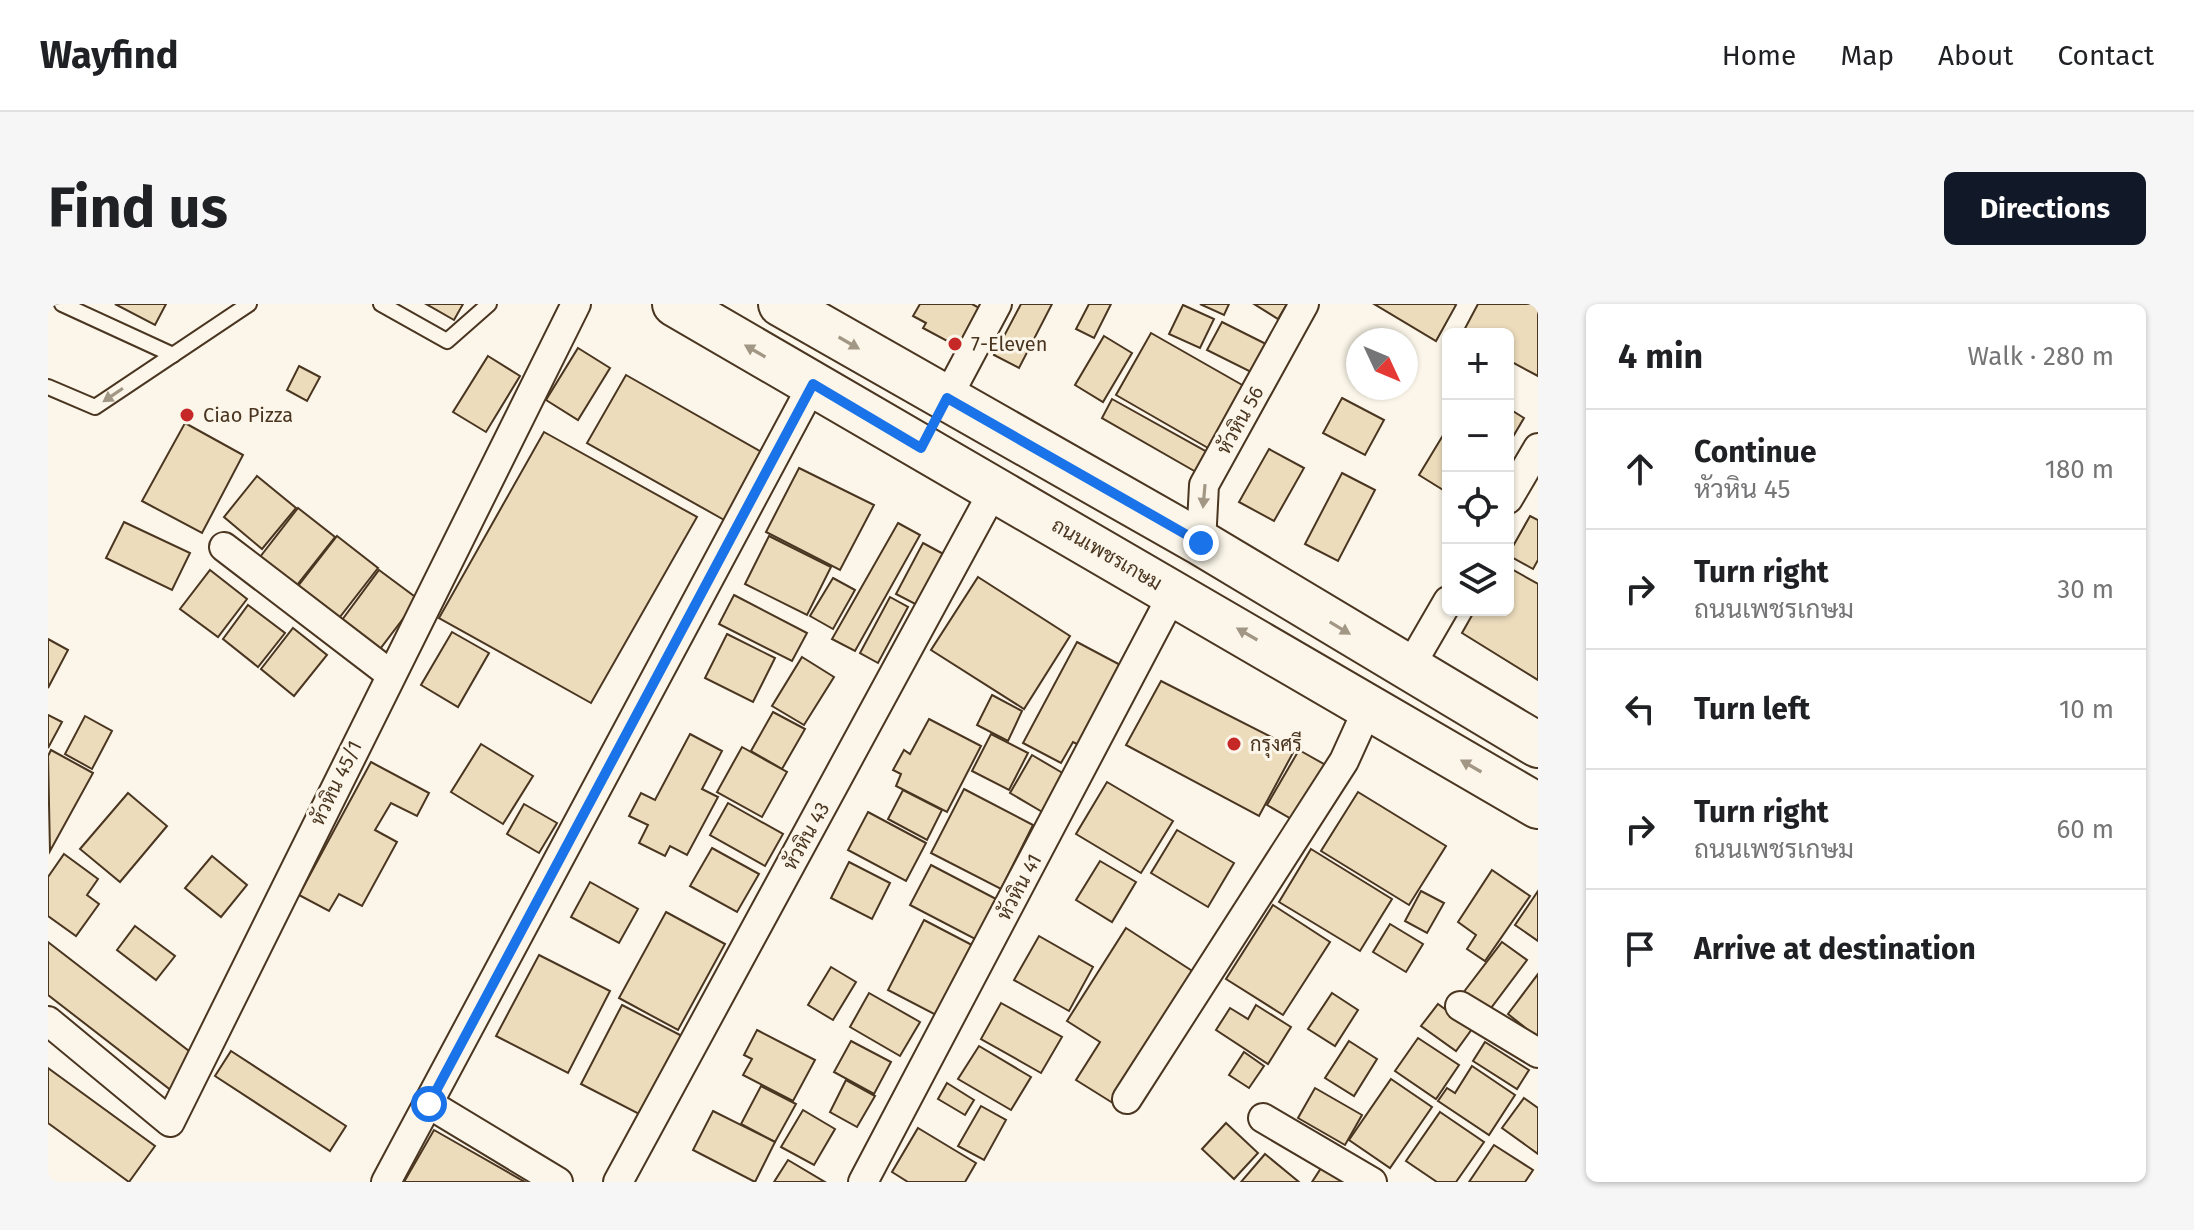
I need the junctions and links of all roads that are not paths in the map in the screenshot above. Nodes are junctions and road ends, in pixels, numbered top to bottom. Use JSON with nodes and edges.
{"nodes":[{"id":1,"x":62,"y":304,"type":"edge"},
{"id":2,"x":249,"y":304,"type":"edge"},
{"id":3,"x":381,"y":304,"type":"edge"},
{"id":4,"x":489,"y":304,"type":"edge"},
{"id":5,"x":576,"y":304,"type":"edge"},
{"id":6,"x":675,"y":304,"type":"edge"},
{"id":7,"x":781,"y":304,"type":"edge"},
{"id":8,"x":997,"y":304,"type":"edge"},
{"id":9,"x":1304,"y":304,"type":"edge"},
{"id":10,"x":173,"y":355,"type":"junction"},
{"id":11,"x":813,"y":384,"type":"junction"},
{"id":12,"x":48,"y":387,"type":"edge"},
{"id":13,"x":947,"y":398,"type":"junction"},
{"id":14,"x":921,"y":448,"type":"junction"},
{"id":15,"x":1538,"y":448,"type":"edge"},
{"id":16,"x":1514,"y":489,"type":"edge"},
{"id":17,"x":994,"y":490,"type":"junction"},
{"id":18,"x":1201,"y":543,"type":"junction"},
{"id":19,"x":224,"y":547,"type":"dead end"},
{"id":20,"x":1174,"y":592,"type":"junction"},
{"id":21,"x":1442,"y":611,"type":"edge"},
{"id":22,"x":1408,"y":670,"type":"junction"},
{"id":23,"x":390,"y":674,"type":"junction"},
{"id":24,"x":1369,"y":706,"type":"junction"},
{"id":25,"x":1538,"y":745,"type":"edge"},
{"id":26,"x":1538,"y":806,"type":"edge"},
{"id":27,"x":1460,"y":1006,"type":"dead end"},
{"id":28,"x":48,"y":1021,"type":"edge"},
{"id":29,"x":1538,"y":1053,"type":"edge"},
{"id":30,"x":1127,"y":1099,"type":"dead end"},
{"id":31,"x":429,"y":1104,"type":"junction"},
{"id":32,"x":1263,"y":1118,"type":"dead end"},
{"id":33,"x":386,"y":1182,"type":"edge"},
{"id":34,"x":558,"y":1182,"type":"edge"},
{"id":35,"x":618,"y":1182,"type":"edge"},
{"id":36,"x":863,"y":1182,"type":"edge"},
{"id":37,"x":1372,"y":1182,"type":"edge"}],
"edges":[{"from":1,"to":10,"type":"lane"},
{"from":2,"to":10,"type":"lane"},
{"from":3,"to":4,"type":"lane"},
{"from":5,"to":23,"type":"street","name":"หัวหิน 45/1"},
{"from":11,"to":6,"type":"main road","name":"ถนนเพชรเกษม","one_way":true},
{"from":7,"to":13,"type":"main road","one_way":true},
{"from":8,"to":13,"type":"street"},
{"from":9,"to":18,"type":"street","name":"หัวหิน 56","one_way":true},
{"from":10,"to":12,"type":"lane","one_way":true},
{"from":11,"to":14,"type":"main road","name":"ถนนเพชรเกษม"},
{"from":11,"to":31,"type":"street"},
{"from":13,"to":14,"type":"main road"},
{"from":13,"to":18,"type":"main road"},
{"from":14,"to":17,"type":"main road","name":"ถนนเพชรเกษม"},
{"from":15,"to":16,"type":"street"},
{"from":17,"to":20,"type":"main road","name":"ถนนเพชรเกษม"},
{"from":17,"to":35,"type":"street","name":"หัวหิน 43"},
{"from":18,"to":22,"type":"main road","one_way":true},
{"from":19,"to":23,"type":"street"},
{"from":24,"to":20,"type":"main road","name":"ถนนเพชรเกษม","one_way":true},
{"from":20,"to":36,"type":"street","name":"หัวหิน 41"},
{"from":21,"to":22,"type":"street"},
{"from":22,"to":25,"type":"main road"},
{"from":23,"to":28,"type":"street","name":"หัวหิน 45/1"},
{"from":26,"to":24,"type":"main road","name":"ถนนเพชรเกษม","one_way":true},
{"from":24,"to":30,"type":"street"},
{"from":27,"to":29,"type":"street"},
{"from":31,"to":33,"type":"street"},
{"from":31,"to":34,"type":"street"},
{"from":32,"to":37,"type":"street"}]}
